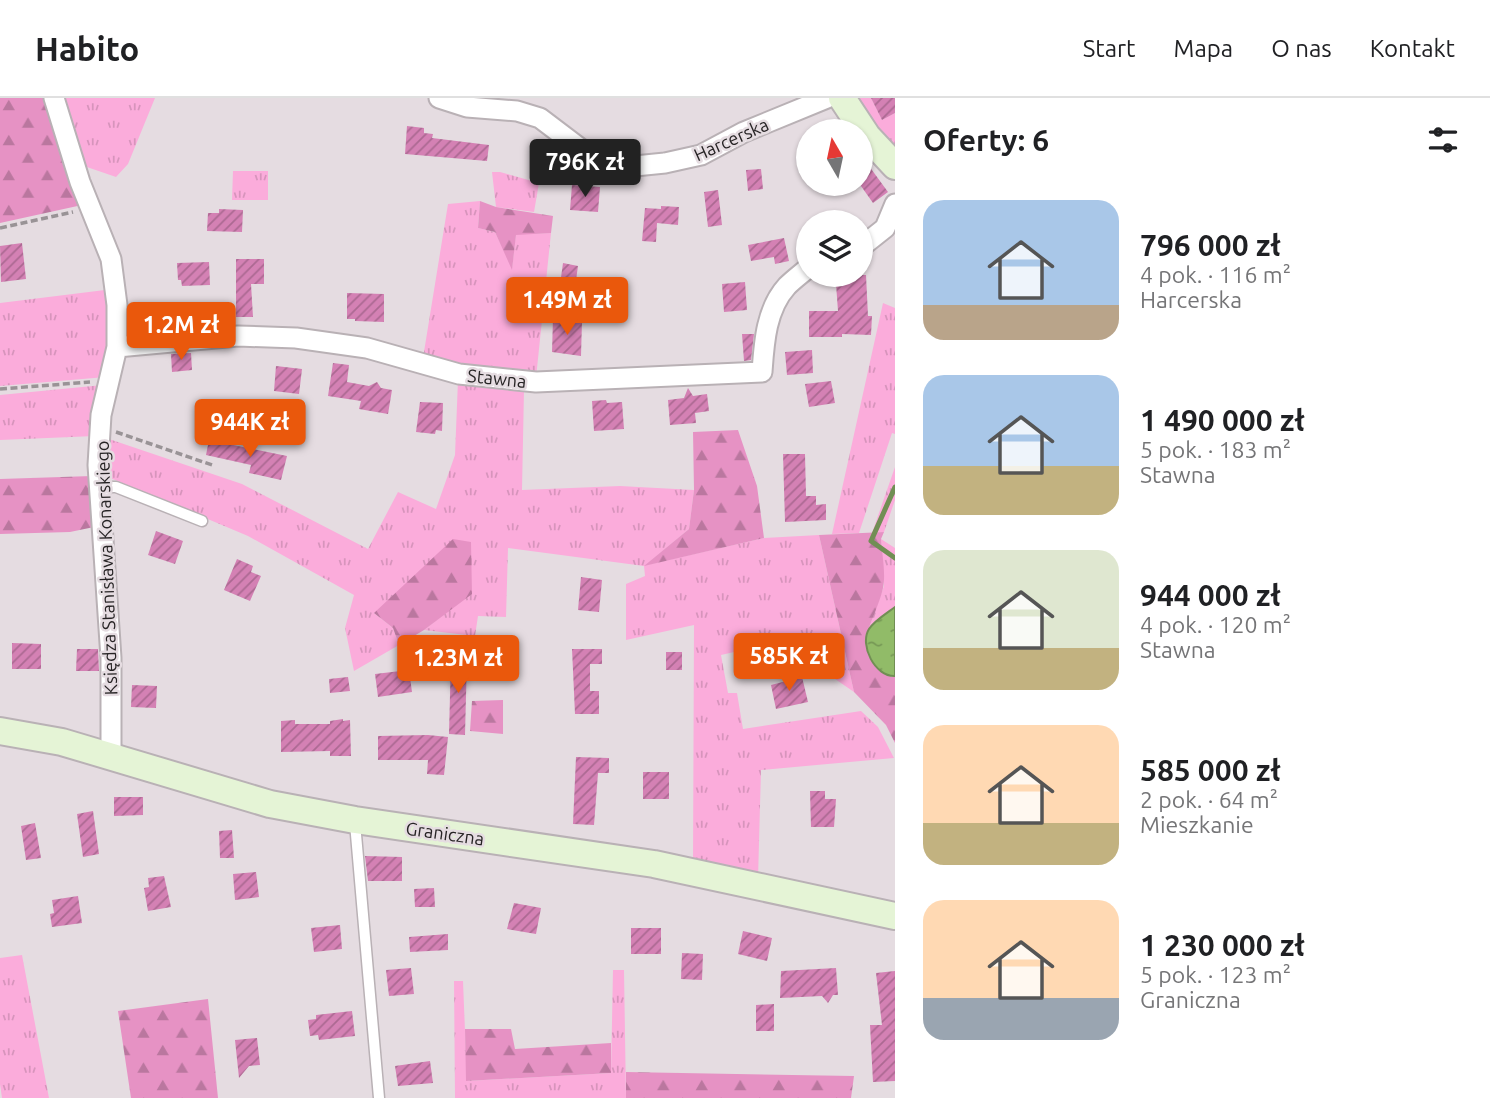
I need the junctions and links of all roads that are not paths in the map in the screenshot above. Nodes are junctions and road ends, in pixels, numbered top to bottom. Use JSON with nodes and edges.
{"nodes":[{"id":1,"x":54,"y":98,"type":"edge"},
{"id":2,"x":827,"y":98,"type":"edge"},
{"id":3,"x":842,"y":98,"type":"edge"},
{"id":4,"x":444,"y":99,"type":"edge"},
{"id":5,"x":895,"y":166,"type":"edge"},
{"id":6,"x":895,"y":204,"type":"edge"},
{"id":7,"x":873,"y":238,"type":"edge"},
{"id":8,"x":796,"y":278,"type":"edge"},
{"id":9,"x":117,"y":347,"type":"junction"},
{"id":10,"x":99,"y":487,"type":"junction"},
{"id":11,"x":202,"y":522,"type":"dead end"},
{"id":12,"x":0,"y":731,"type":"edge"},
{"id":13,"x":111,"y":757,"type":"junction"},
{"id":14,"x":355,"y":820,"type":"junction"},
{"id":15,"x":895,"y":916,"type":"edge"},
{"id":16,"x":380,"y":1098,"type":"edge"}],
"edges":[{"from":1,"to":9,"type":"street","name":"Księdza Stanisława Konarskiego"},
{"from":2,"to":4,"type":"street","name":"Harcerska"},
{"from":3,"to":5,"type":"street"},
{"from":6,"to":7,"type":"street"},
{"from":8,"to":9,"type":"street","name":"Stawna"},
{"from":9,"to":10,"type":"street","name":"Księdza Stanisława Konarskiego"},
{"from":10,"to":11,"type":"lane"},
{"from":10,"to":13,"type":"street","name":"Księdza Stanisława Konarskiego"},
{"from":12,"to":13,"type":"street","name":"Graniczna"},
{"from":13,"to":14,"type":"street","name":"Graniczna"},
{"from":14,"to":15,"type":"street","name":"Graniczna"},
{"from":14,"to":16,"type":"lane"}]}
